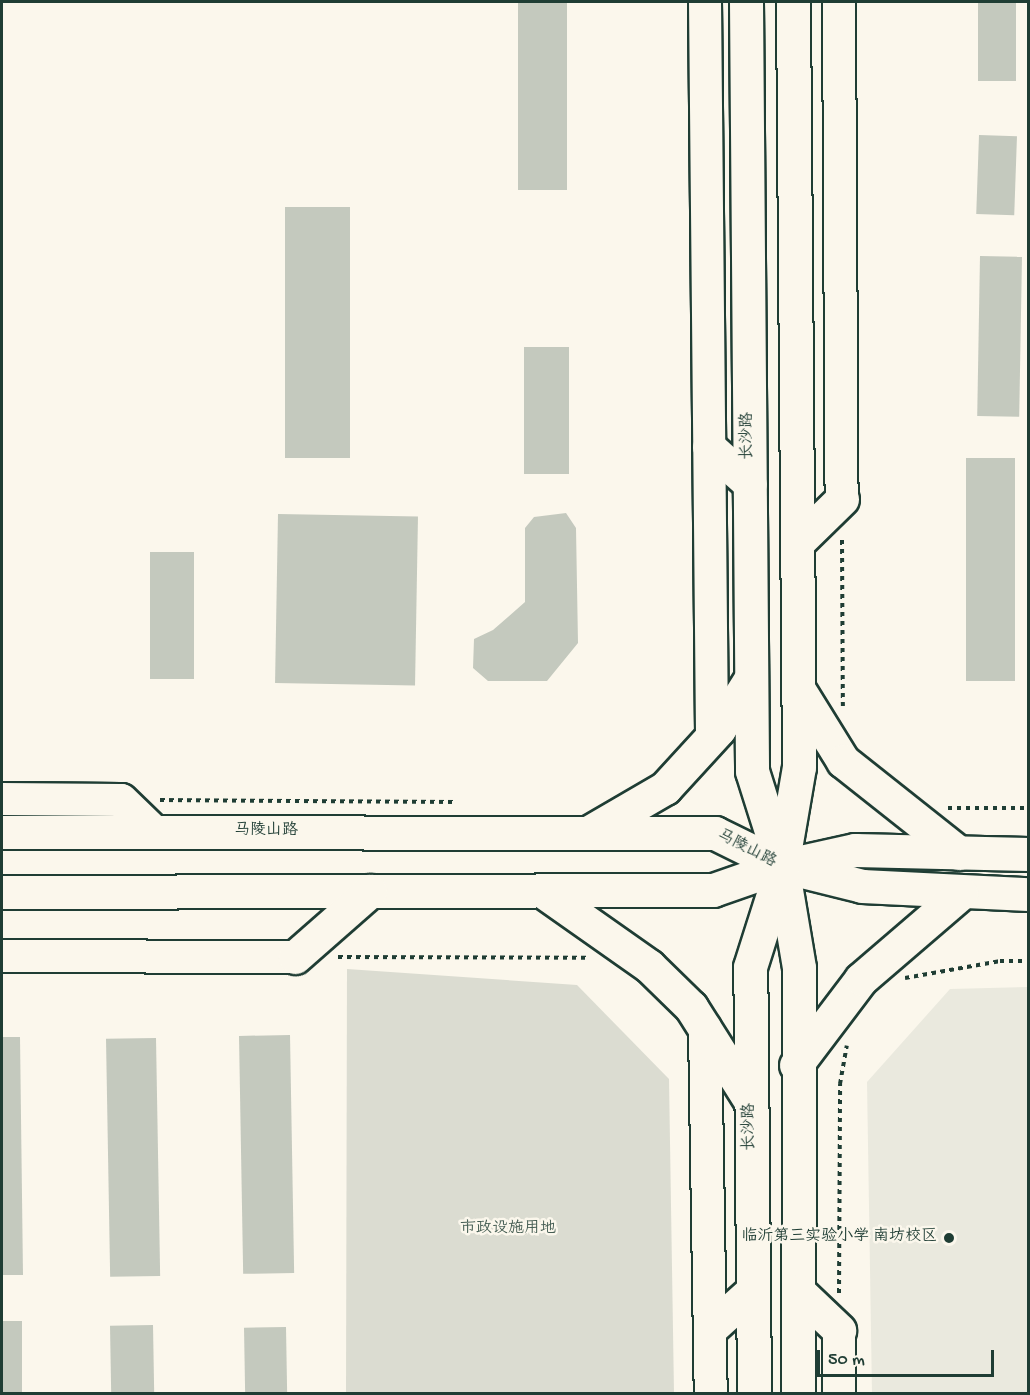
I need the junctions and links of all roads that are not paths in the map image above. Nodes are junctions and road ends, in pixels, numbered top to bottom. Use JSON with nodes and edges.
{"nodes":[{"id":1,"x":705,"y":2,"type":"edge"},
{"id":2,"x":746,"y":2,"type":"edge"},
{"id":3,"x":793,"y":2,"type":"edge"},
{"id":4,"x":839,"y":2,"type":"edge"},
{"id":5,"x":709,"y":447,"type":"junction"},
{"id":6,"x":750,"y":484,"type":"junction"},
{"id":7,"x":842,"y":499,"type":"joint"},
{"id":8,"x":797,"y":543,"type":"junction"},
{"id":9,"x":751,"y":678,"type":"junction"},
{"id":10,"x":798,"y":688,"type":"junction"},
{"id":11,"x":712,"y":737,"type":"junction"},
{"id":12,"x":2,"y":799,"type":"edge"},
{"id":13,"x":121,"y":800,"type":"joint"},
{"id":14,"x":2,"y":832,"type":"edge"},
{"id":15,"x":154,"y":832,"type":"junction"},
{"id":16,"x":589,"y":832,"type":"junction"},
{"id":17,"x":959,"y":853,"type":"junction"},
{"id":18,"x":1029,"y":854,"type":"edge"},
{"id":19,"x":782,"y":866,"type":"junction"},
{"id":20,"x":541,"y":890,"type":"junction"},
{"id":21,"x":2,"y":891,"type":"edge"},
{"id":22,"x":370,"y":891,"type":"junction"},
{"id":23,"x":961,"y":893,"type":"junction"},
{"id":24,"x":1029,"y":894,"type":"edge"},
{"id":25,"x":2,"y":956,"type":"edge"},
{"id":26,"x":295,"y":957,"type":"joint"},
{"id":27,"x":705,"y":1028,"type":"junction"},
{"id":28,"x":796,"y":1065,"type":"junction"},
{"id":29,"x":752,"y":1102,"type":"junction"},
{"id":30,"x":798,"y":1291,"type":"junction"},
{"id":31,"x":751,"y":1292,"type":"junction"},
{"id":32,"x":710,"y":1329,"type":"junction"},
{"id":33,"x":839,"y":1330,"type":"joint"},
{"id":34,"x":711,"y":1394,"type":"edge"},
{"id":35,"x":754,"y":1394,"type":"edge"},
{"id":36,"x":798,"y":1394,"type":"edge"},
{"id":37,"x":839,"y":1394,"type":"edge"}],
"edges":[{"from":1,"to":5,"type":"street"},
{"from":2,"to":6,"type":"main road","name":"长沙路"},
{"from":3,"to":8,"type":"main road","name":"长沙路"},
{"from":4,"to":7,"type":"street"},
{"from":5,"to":6,"type":"main road"},
{"from":5,"to":11,"type":"street"},
{"from":6,"to":9,"type":"main road","name":"长沙路"},
{"from":7,"to":8,"type":"main road"},
{"from":8,"to":10,"type":"main road","name":"长沙路"},
{"from":9,"to":11,"type":"main road"},
{"from":9,"to":19,"type":"main road","name":"长沙路"},
{"from":10,"to":17,"type":"main road"},
{"from":10,"to":19,"type":"main road","name":"长沙路"},
{"from":11,"to":16,"type":"main road"},
{"from":12,"to":13,"type":"street"},
{"from":13,"to":15,"type":"main road"},
{"from":14,"to":15,"type":"main road","name":"马陵山路"},
{"from":15,"to":16,"type":"main road","name":"马陵山路"},
{"from":16,"to":19,"type":"main road","name":"马陵山路"},
{"from":17,"to":18,"type":"main road"},
{"from":17,"to":19,"type":"main road"},
{"from":19,"to":20,"type":"main road","name":"马陵山路"},
{"from":19,"to":23,"type":"main road"},
{"from":19,"to":28,"type":"main road","name":"长沙路"},
{"from":19,"to":29,"type":"main road","name":"长沙路"},
{"from":20,"to":22,"type":"main road","name":"马陵山路"},
{"from":20,"to":27,"type":"main road"},
{"from":21,"to":22,"type":"main road","name":"马陵山路"},
{"from":22,"to":26,"type":"main road"},
{"from":23,"to":24,"type":"main road"},
{"from":23,"to":28,"type":"main road"},
{"from":25,"to":26,"type":"street"},
{"from":27,"to":29,"type":"main road"},
{"from":27,"to":32,"type":"street"},
{"from":28,"to":30,"type":"main road","name":"长沙路"},
{"from":29,"to":31,"type":"main road","name":"长沙路"},
{"from":30,"to":33,"type":"main road"},
{"from":30,"to":36,"type":"main road","name":"长沙路"},
{"from":31,"to":32,"type":"main road"},
{"from":31,"to":35,"type":"main road","name":"长沙路"},
{"from":32,"to":34,"type":"street"},
{"from":33,"to":37,"type":"street"}]}
